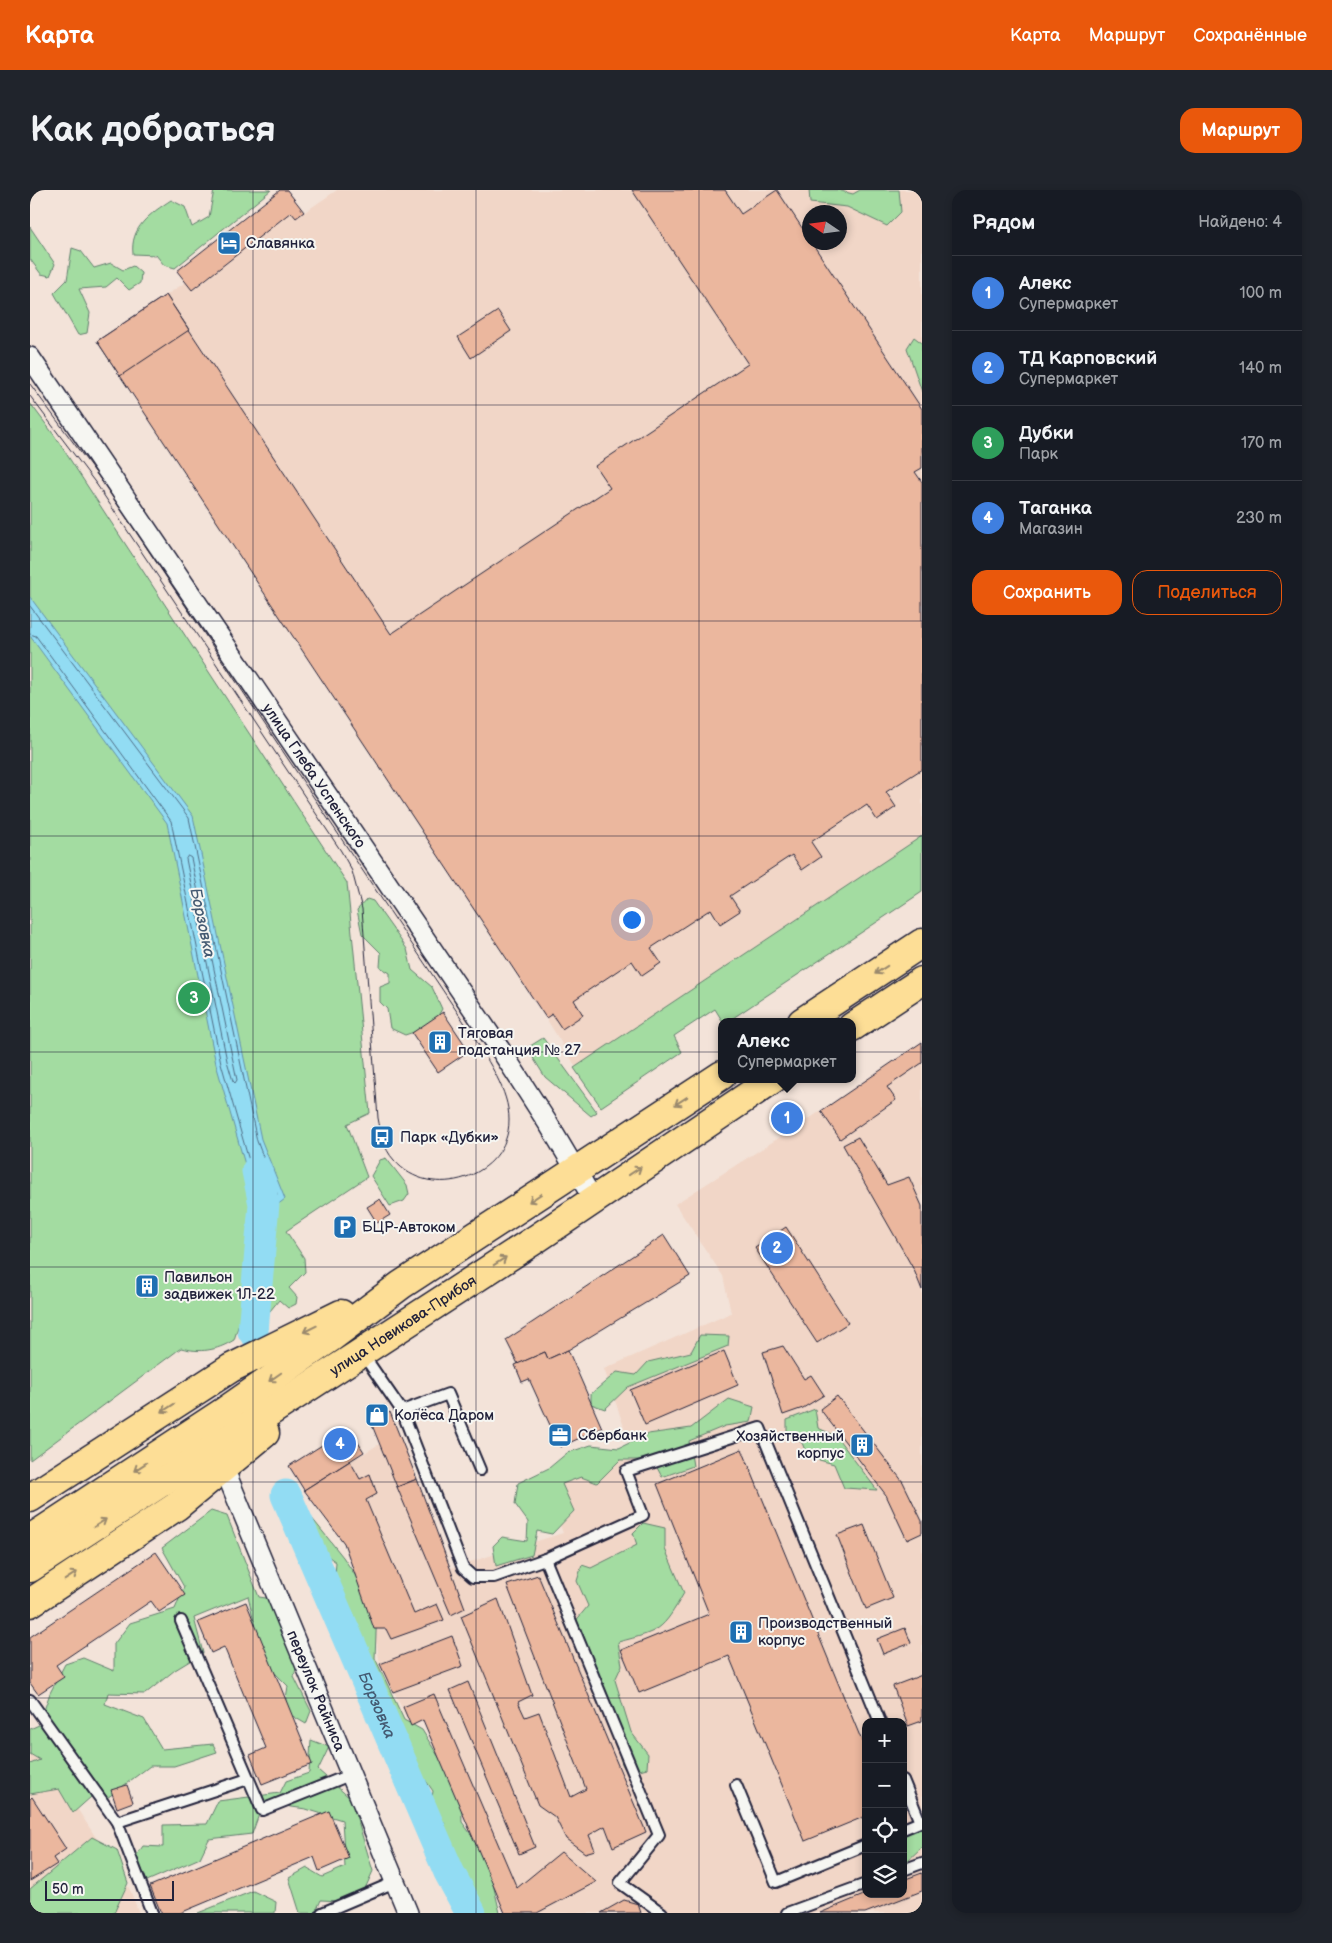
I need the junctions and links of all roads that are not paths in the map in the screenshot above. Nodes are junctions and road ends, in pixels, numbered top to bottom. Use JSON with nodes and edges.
{"nodes":[{"id":1,"x":30,"y":357,"type":"edge"},
{"id":2,"x":922,"y":943,"type":"edge"},
{"id":3,"x":922,"y":980,"type":"edge"},
{"id":4,"x":808,"y":1018,"type":"edge"},
{"id":5,"x":856,"y":1024,"type":"edge"},
{"id":6,"x":718,"y":1077,"type":"edge"},
{"id":7,"x":767,"y":1083,"type":"edge"},
{"id":8,"x":576,"y":1171,"type":"junction"},
{"id":9,"x":593,"y":1199,"type":"junction"},
{"id":10,"x":401,"y":1285,"type":"junction"},
{"id":11,"x":352,"y":1359,"type":"junction"},
{"id":12,"x":402,"y":1411,"type":"junction"},
{"id":13,"x":224,"y":1468,"type":"junction"},
{"id":14,"x":480,"y":1470,"type":"dead end"},
{"id":15,"x":30,"y":1498,"type":"edge"},
{"id":16,"x":30,"y":1539,"type":"edge"},
{"id":17,"x":544,"y":1559,"type":"junction"},
{"id":18,"x":30,"y":1568,"type":"edge"},
{"id":19,"x":30,"y":1603,"type":"edge"},
{"id":20,"x":181,"y":1621,"type":"dead end"},
{"id":21,"x":30,"y":1700,"type":"edge"},
{"id":22,"x":878,"y":1718,"type":"edge"},
{"id":23,"x":352,"y":1774,"type":"junction"},
{"id":24,"x":248,"y":1779,"type":"junction"},
{"id":25,"x":736,"y":1785,"type":"dead end"},
{"id":26,"x":907,"y":1790,"type":"edge"},
{"id":27,"x":117,"y":1822,"type":"junction"},
{"id":28,"x":907,"y":1827,"type":"edge"},
{"id":29,"x":862,"y":1847,"type":"edge"},
{"id":30,"x":922,"y":1863,"type":"edge"},
{"id":31,"x":907,"y":1869,"type":"edge"},
{"id":32,"x":395,"y":1882,"type":"junction"},
{"id":33,"x":862,"y":1885,"type":"edge"},
{"id":34,"x":322,"y":1912,"type":"edge"},
{"id":35,"x":152,"y":1913,"type":"edge"},
{"id":36,"x":408,"y":1913,"type":"edge"},
{"id":37,"x":662,"y":1913,"type":"edge"},
{"id":38,"x":787,"y":1913,"type":"edge"}],
"edges":[{"from":1,"to":8,"type":"street","name":"улица Глеба Успенского"},
{"from":2,"to":4,"type":"main road","one_way":true},
{"from":3,"to":5,"type":"main road"},
{"from":6,"to":8,"type":"main road","name":"улица Новикова-Прибоя","one_way":true},
{"from":9,"to":7,"type":"main road","name":"улица Новикова-Прибоя","one_way":true},
{"from":8,"to":9,"type":"street","name":"улица Глеба Успенского"},
{"from":8,"to":10,"type":"main road","name":"улица Новикова-Прибоя","one_way":true},
{"from":11,"to":9,"type":"main road","name":"улица Новикова-Прибоя","one_way":true},
{"from":10,"to":15,"type":"main road","one_way":true},
{"from":10,"to":16,"type":"main road","name":"улица Новикова-Прибоя","one_way":true},
{"from":11,"to":12,"type":"lane"},
{"from":11,"to":13,"type":"main road"},
{"from":18,"to":11,"type":"main road","name":"улица Новикова-Прибоя","one_way":true},
{"from":12,"to":14,"type":"lane"},
{"from":12,"to":17,"type":"lane"},
{"from":19,"to":13,"type":"main road","one_way":true},
{"from":13,"to":23,"type":"street","name":"переулок Райниса"},
{"from":17,"to":22,"type":"lane"},
{"from":17,"to":37,"type":"lane"},
{"from":20,"to":24,"type":"lane"},
{"from":21,"to":27,"type":"lane"},
{"from":23,"to":24,"type":"lane"},
{"from":23,"to":32,"type":"street","name":"переулок Райниса"},
{"from":24,"to":27,"type":"lane"},
{"from":25,"to":29,"type":"lane"},
{"from":26,"to":28,"type":"lane"},
{"from":27,"to":35,"type":"lane"},
{"from":30,"to":31,"type":"lane"},
{"from":32,"to":34,"type":"lane"},
{"from":32,"to":36,"type":"street","name":"переулок Райниса"},
{"from":33,"to":38,"type":"lane"}]}
